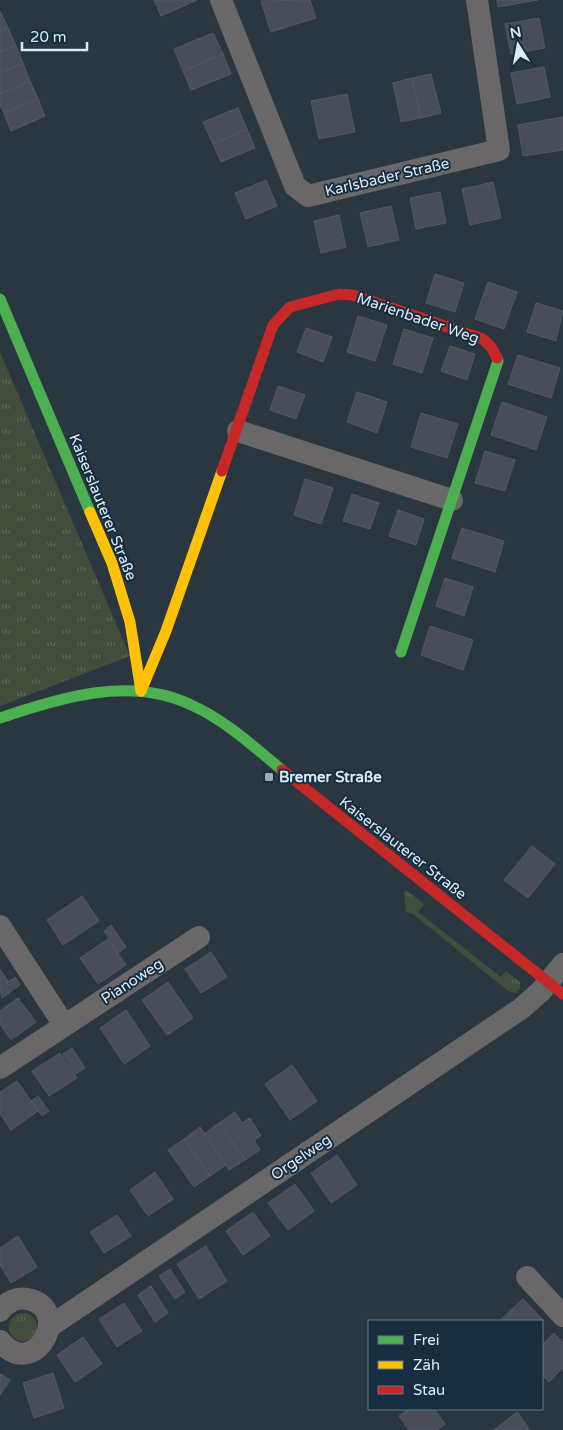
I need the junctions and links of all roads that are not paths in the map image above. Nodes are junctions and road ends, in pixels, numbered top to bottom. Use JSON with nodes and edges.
{"nodes":[{"id":1,"x":221,"y":0,"type":"edge"},
{"id":2,"x":477,"y":0,"type":"edge"},
{"id":3,"x":0,"y":299,"type":"edge"},
{"id":4,"x":238,"y":431,"type":"junction"},
{"id":5,"x":452,"y":500,"type":"junction"},
{"id":6,"x":401,"y":652,"type":"dead end"},
{"id":7,"x":141,"y":691,"type":"junction"},
{"id":8,"x":0,"y":718,"type":"edge"},
{"id":9,"x":0,"y":926,"type":"edge"},
{"id":10,"x":199,"y":938,"type":"dead end"},
{"id":11,"x":563,"y":964,"type":"edge"},
{"id":12,"x":556,"y":988,"type":"edge"},
{"id":13,"x":64,"y":1025,"type":"junction"},
{"id":14,"x":0,"y":1068,"type":"edge"},
{"id":15,"x":527,"y":1277,"type":"dead end"},
{"id":16,"x":0,"y":1311,"type":"edge"},
{"id":17,"x":563,"y":1316,"type":"edge"},
{"id":18,"x":50,"y":1327,"type":"junction"},
{"id":19,"x":0,"y":1341,"type":"edge"}],
"edges":[{"from":1,"to":2,"type":"street","name":"Karlsbader Straße"},
{"from":3,"to":7,"type":"street","name":"Kaiserslauterer Straße"},
{"from":4,"to":5,"type":"street"},
{"from":4,"to":5,"type":"street","name":"Marienbader Weg"},
{"from":4,"to":7,"type":"street","name":"Marienbader Weg"},
{"from":5,"to":6,"type":"street","name":"Marienbader Weg"},
{"from":7,"to":8,"type":"street"},
{"from":7,"to":12,"type":"street","name":"Kaiserslauterer Straße"},
{"from":9,"to":13,"type":"street"},
{"from":10,"to":13,"type":"street","name":"Pianoweg"},
{"from":11,"to":12,"type":"street","name":"Orgelweg"},
{"from":12,"to":18,"type":"street","name":"Orgelweg"},
{"from":13,"to":14,"type":"street","name":"Pianoweg"},
{"from":15,"to":17,"type":"street"},
{"from":16,"to":18,"type":"street"},
{"from":18,"to":19,"type":"street","name":"Orgelweg"}]}
